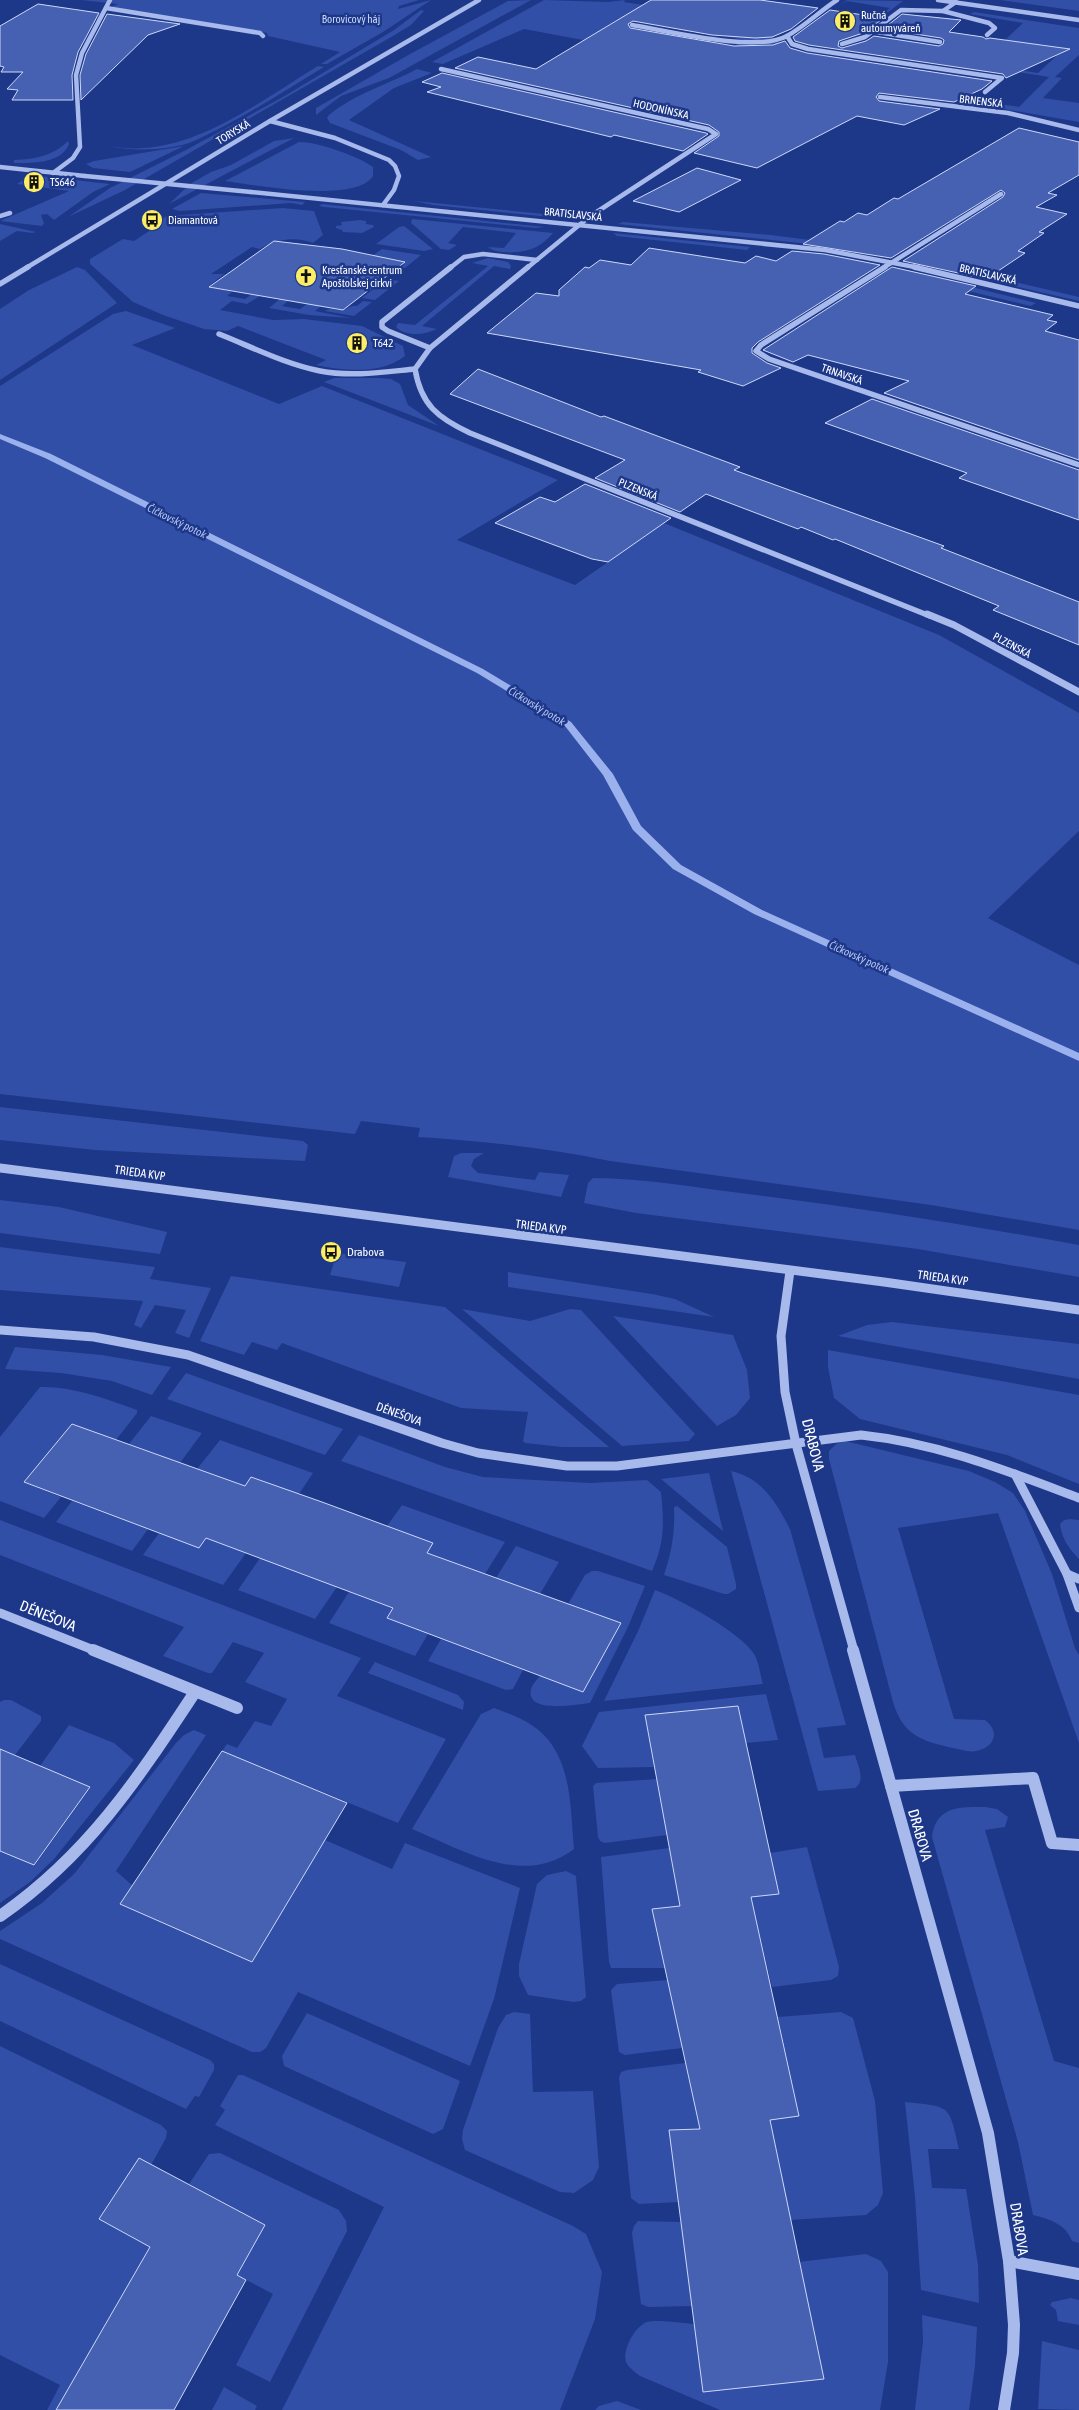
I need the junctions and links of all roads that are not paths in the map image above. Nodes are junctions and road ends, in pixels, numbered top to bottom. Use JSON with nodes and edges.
{"nodes":[{"id":1,"x":110,"y":0,"type":"edge"},
{"id":2,"x":479,"y":0,"type":"edge"},
{"id":3,"x":837,"y":0,"type":"edge"},
{"id":4,"x":938,"y":0,"type":"edge"},
{"id":5,"x":957,"y":1,"type":"edge"},
{"id":6,"x":106,"y":8,"type":"junction"},
{"id":7,"x":943,"y":11,"type":"junction"},
{"id":8,"x":1079,"y":20,"type":"edge"},
{"id":9,"x":632,"y":25,"type":"dead end"},
{"id":10,"x":871,"y":31,"type":"junction"},
{"id":11,"x":988,"y":35,"type":"dead end"},
{"id":12,"x":263,"y":36,"type":"dead end"},
{"id":13,"x":787,"y":36,"type":"junction"},
{"id":14,"x":940,"y":42,"type":"dead end"},
{"id":15,"x":842,"y":44,"type":"dead end"},
{"id":16,"x":441,"y":69,"type":"dead end"},
{"id":17,"x":985,"y":92,"type":"dead end"},
{"id":18,"x":880,"y":97,"type":"dead end"},
{"id":19,"x":270,"y":122,"type":"junction"},
{"id":20,"x":1079,"y":130,"type":"edge"},
{"id":21,"x":0,"y":167,"type":"edge"},
{"id":22,"x":53,"y":173,"type":"junction"},
{"id":23,"x":1001,"y":194,"type":"dead end"},
{"id":24,"x":383,"y":205,"type":"junction"},
{"id":25,"x":10,"y":213,"type":"dead end"},
{"id":26,"x":0,"y":216,"type":"edge"},
{"id":27,"x":579,"y":225,"type":"junction"},
{"id":28,"x":537,"y":260,"type":"junction"},
{"id":29,"x":893,"y":262,"type":"junction"},
{"id":30,"x":0,"y":284,"type":"edge"},
{"id":31,"x":1079,"y":306,"type":"edge"},
{"id":32,"x":219,"y":334,"type":"dead end"},
{"id":33,"x":430,"y":348,"type":"junction"},
{"id":34,"x":415,"y":369,"type":"junction"},
{"id":35,"x":1079,"y":465,"type":"edge"},
{"id":36,"x":1079,"y":692,"type":"edge"},
{"id":37,"x":0,"y":1168,"type":"edge"},
{"id":38,"x":790,"y":1271,"type":"junction"},
{"id":39,"x":1079,"y":1310,"type":"edge"},
{"id":40,"x":0,"y":1330,"type":"edge"},
{"id":41,"x":796,"y":1444,"type":"junction"},
{"id":42,"x":1015,"y":1474,"type":"junction"},
{"id":43,"x":1079,"y":1498,"type":"edge"},
{"id":44,"x":1068,"y":1574,"type":"junction"},
{"id":45,"x":1079,"y":1579,"type":"edge"},
{"id":46,"x":1079,"y":1608,"type":"edge"},
{"id":47,"x":0,"y":1614,"type":"edge"},
{"id":48,"x":195,"y":1692,"type":"junction"},
{"id":49,"x":237,"y":1708,"type":"dead end"},
{"id":50,"x":891,"y":1786,"type":"junction"},
{"id":51,"x":1079,"y":1845,"type":"edge"},
{"id":52,"x":0,"y":1916,"type":"edge"},
{"id":53,"x":1009,"y":2261,"type":"junction"},
{"id":54,"x":1079,"y":2274,"type":"edge"},
{"id":55,"x":1004,"y":2410,"type":"edge"}],
"edges":[{"from":1,"to":6,"type":"street"},
{"from":2,"to":19,"type":"street","name":"TORYSKÁ"},
{"from":3,"to":13,"type":"street"},
{"from":4,"to":5,"type":"street"},
{"from":5,"to":7,"type":"street"},
{"from":5,"to":8,"type":"street"},
{"from":6,"to":12,"type":"street"},
{"from":6,"to":22,"type":"street"},
{"from":7,"to":10,"type":"street"},
{"from":7,"to":11,"type":"street"},
{"from":9,"to":13,"type":"street"},
{"from":10,"to":14,"type":"street"},
{"from":10,"to":15,"type":"street"},
{"from":13,"to":17,"type":"street"},
{"from":16,"to":27,"type":"street","name":"HODONÍNSKA"},
{"from":18,"to":20,"type":"street","name":"BRNENSKÁ"},
{"from":19,"to":24,"type":"street"},
{"from":19,"to":30,"type":"street","name":"TORYSKÁ"},
{"from":21,"to":22,"type":"street","name":"BRATISLAVSKÁ"},
{"from":22,"to":24,"type":"street","name":"BRATISLAVSKÁ","bridge":true},
{"from":23,"to":29,"type":"street"},
{"from":24,"to":27,"type":"street","name":"BRATISLAVSKÁ"},
{"from":25,"to":26,"type":"street"},
{"from":27,"to":28,"type":"street"},
{"from":27,"to":29,"type":"street","name":"BRATISLAVSKÁ"},
{"from":28,"to":33,"type":"street"},
{"from":28,"to":33,"type":"street"},
{"from":29,"to":31,"type":"street","name":"BRATISLAVSKÁ"},
{"from":29,"to":35,"type":"street","name":"TRNAVSKÁ"},
{"from":32,"to":34,"type":"street"},
{"from":33,"to":34,"type":"street"},
{"from":34,"to":36,"type":"street","name":"PLZENSKÁ"},
{"from":37,"to":38,"type":"street","name":"TRIEDA KVP"},
{"from":38,"to":39,"type":"street","name":"TRIEDA KVP"},
{"from":38,"to":41,"type":"street","name":"DRABOVA"},
{"from":40,"to":41,"type":"street","name":"DÉNEŠOVA"},
{"from":41,"to":42,"type":"street","name":"DÉNEŠOVA"},
{"from":41,"to":50,"type":"street","name":"DRABOVA"},
{"from":42,"to":43,"type":"street","name":"DÉNEŠOVA"},
{"from":42,"to":44,"type":"street"},
{"from":44,"to":45,"type":"street"},
{"from":44,"to":46,"type":"street"},
{"from":47,"to":48,"type":"street","name":"DÉNEŠOVA"},
{"from":48,"to":49,"type":"street","name":"DÉNEŠOVA"},
{"from":48,"to":52,"type":"street"},
{"from":50,"to":51,"type":"street"},
{"from":50,"to":53,"type":"street","name":"DRABOVA"},
{"from":53,"to":54,"type":"street"},
{"from":53,"to":55,"type":"street","name":"DRABOVA"}]}
